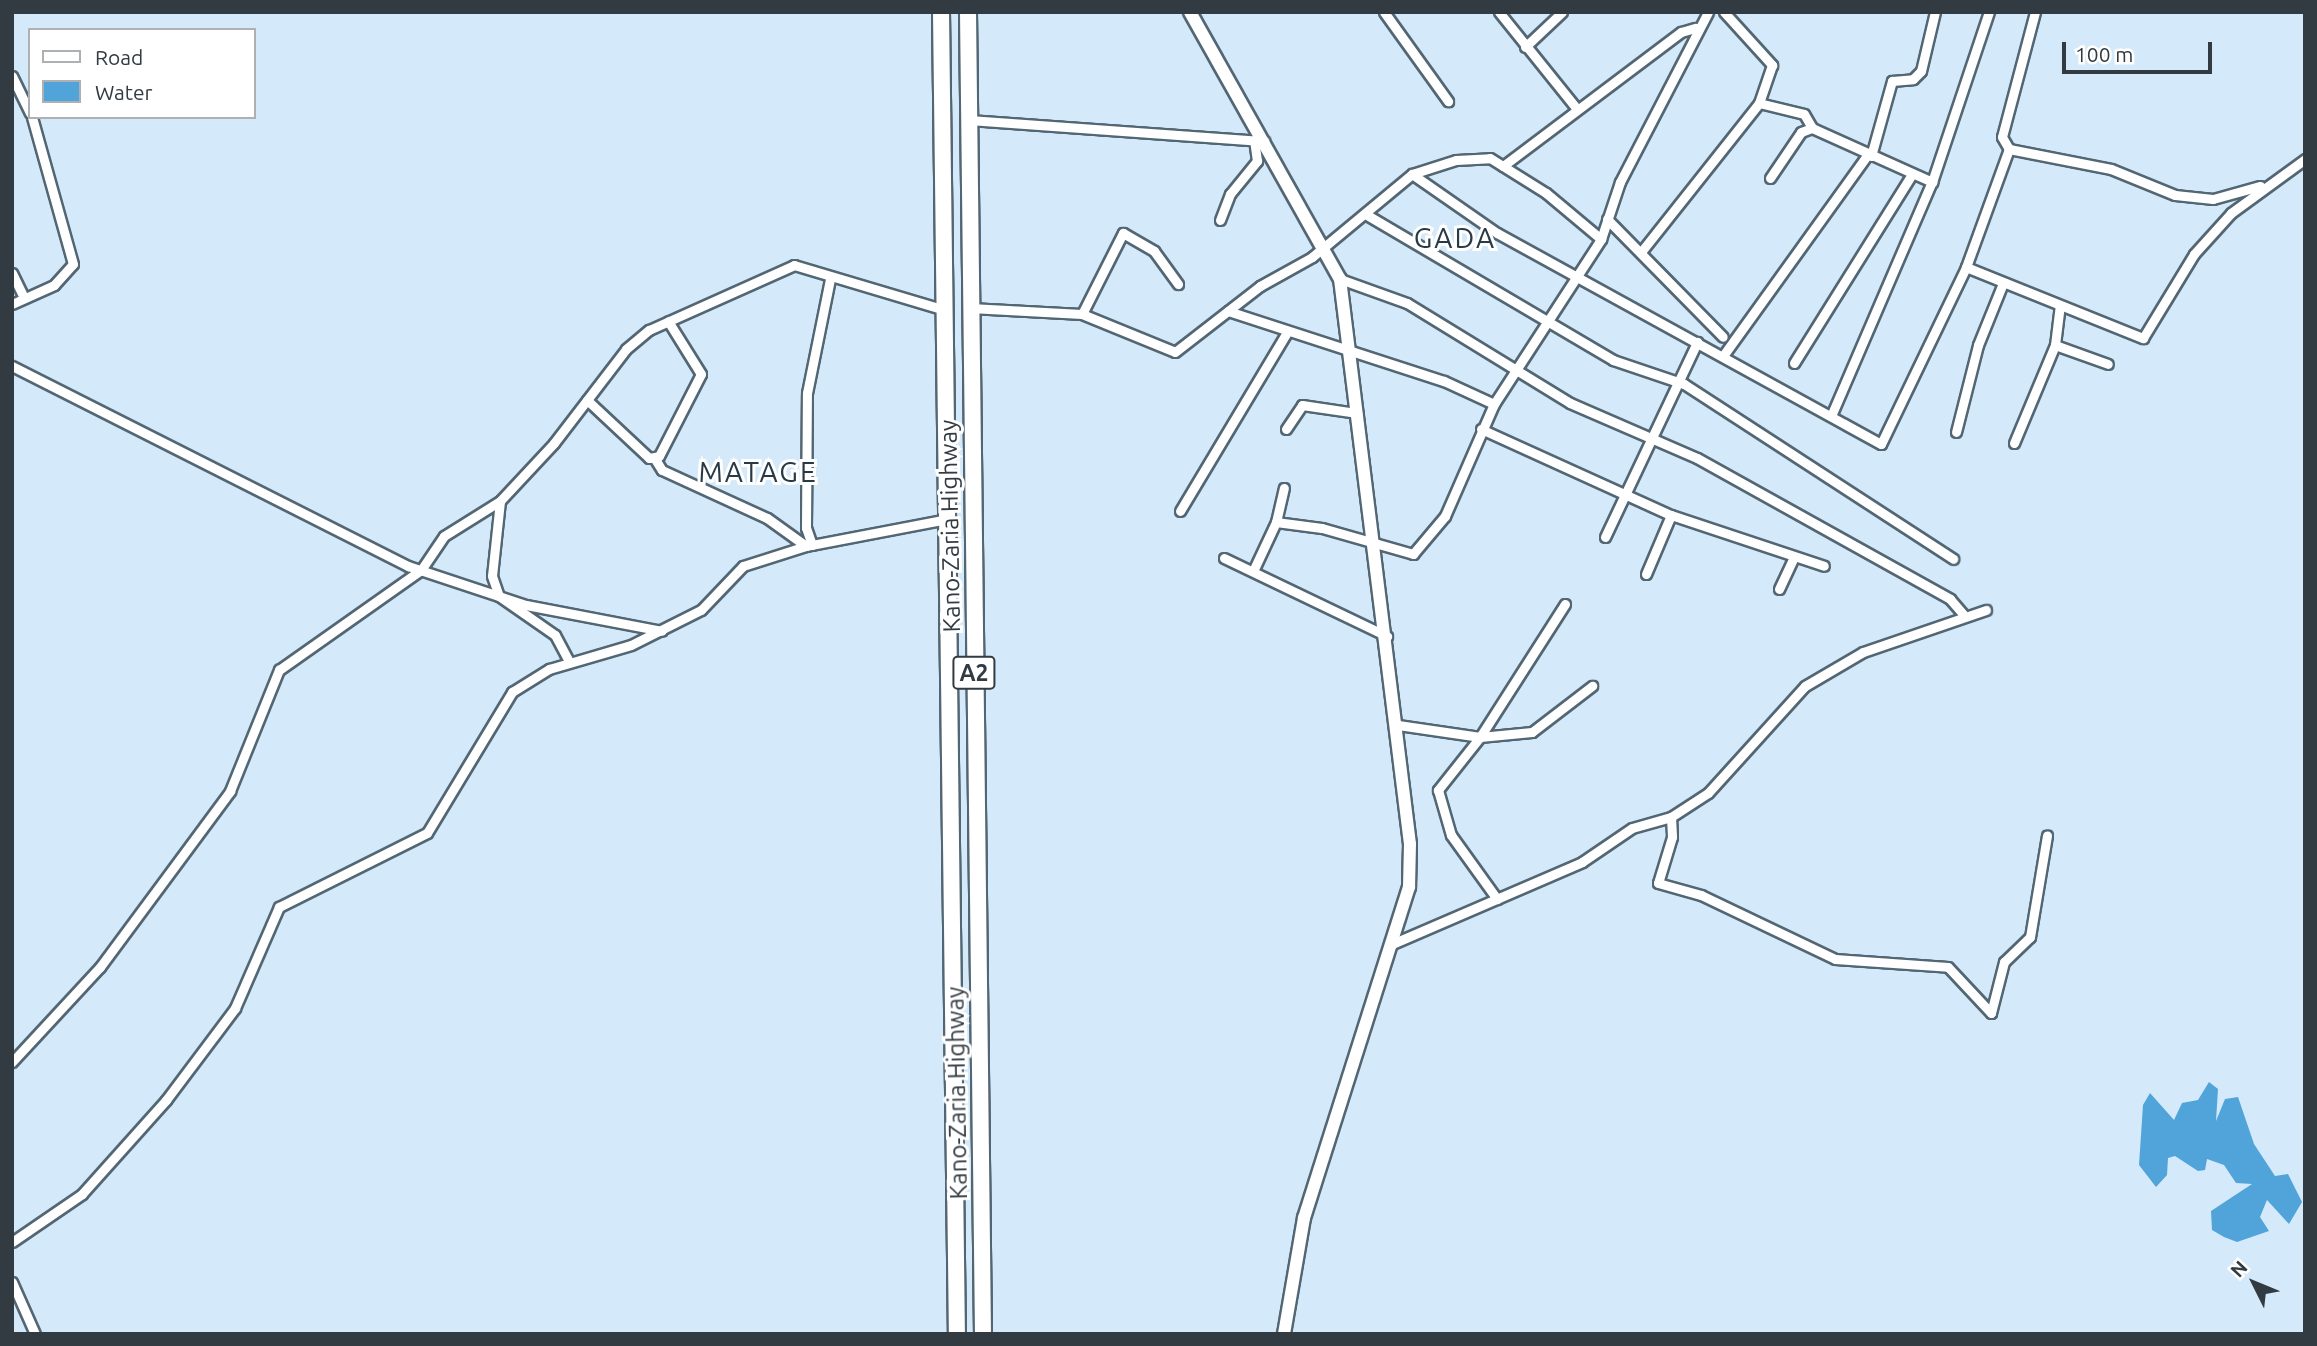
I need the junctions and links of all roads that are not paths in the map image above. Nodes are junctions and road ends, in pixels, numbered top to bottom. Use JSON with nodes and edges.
{"nodes":[{"id":1,"x":941,"y":12,"type":"edge"},
{"id":2,"x":968,"y":12,"type":"edge"},
{"id":3,"x":1190,"y":12,"type":"edge"},
{"id":4,"x":1384,"y":12,"type":"edge"},
{"id":5,"x":1499,"y":12,"type":"edge"},
{"id":6,"x":1562,"y":12,"type":"edge"},
{"id":7,"x":1708,"y":12,"type":"edge"},
{"id":8,"x":1724,"y":12,"type":"edge"},
{"id":9,"x":1935,"y":12,"type":"edge"},
{"id":10,"x":1989,"y":12,"type":"edge"},
{"id":11,"x":2035,"y":12,"type":"edge"},
{"id":12,"x":1695,"y":28,"type":"junction"},
{"id":13,"x":1525,"y":47,"type":"junction"},
{"id":14,"x":12,"y":76,"type":"edge"},
{"id":15,"x":1448,"y":101,"type":"dead end"},
{"id":16,"x":1759,"y":103,"type":"junction"},
{"id":17,"x":28,"y":109,"type":"edge"},
{"id":18,"x":1577,"y":109,"type":"junction"},
{"id":19,"x":32,"y":119,"type":"edge"},
{"id":20,"x":970,"y":120,"type":"junction"},
{"id":21,"x":1812,"y":128,"type":"junction"},
{"id":22,"x":1259,"y":141,"type":"junction"},
{"id":23,"x":2009,"y":149,"type":"junction"},
{"id":24,"x":1869,"y":155,"type":"junction"},
{"id":25,"x":2305,"y":159,"type":"edge"},
{"id":26,"x":1503,"y":166,"type":"junction"},
{"id":27,"x":1412,"y":174,"type":"junction"},
{"id":28,"x":1912,"y":174,"type":"junction"},
{"id":29,"x":1770,"y":178,"type":"dead end"},
{"id":30,"x":1932,"y":182,"type":"junction"},
{"id":31,"x":2265,"y":185,"type":"junction"},
{"id":32,"x":1367,"y":215,"type":"junction"},
{"id":33,"x":1607,"y":219,"type":"junction"},
{"id":34,"x":1220,"y":220,"type":"dead end"},
{"id":35,"x":1601,"y":239,"type":"junction"},
{"id":36,"x":1324,"y":247,"type":"junction"},
{"id":37,"x":1641,"y":253,"type":"junction"},
{"id":38,"x":1966,"y":267,"type":"junction"},
{"id":39,"x":12,"y":273,"type":"edge"},
{"id":40,"x":1577,"y":273,"type":"junction"},
{"id":41,"x":830,"y":279,"type":"junction"},
{"id":42,"x":1340,"y":279,"type":"junction"},
{"id":43,"x":1178,"y":284,"type":"dead end"},
{"id":44,"x":2003,"y":284,"type":"junction"},
{"id":45,"x":24,"y":298,"type":"junction"},
{"id":46,"x":12,"y":304,"type":"edge"},
{"id":47,"x":2060,"y":307,"type":"junction"},
{"id":48,"x":970,"y":308,"type":"junction"},
{"id":49,"x":944,"y":310,"type":"junction"},
{"id":50,"x":1228,"y":311,"type":"junction"},
{"id":51,"x":1082,"y":314,"type":"junction"},
{"id":52,"x":1545,"y":320,"type":"junction"},
{"id":53,"x":668,"y":321,"type":"junction"},
{"id":54,"x":1287,"y":332,"type":"junction"},
{"id":55,"x":1723,"y":337,"type":"dead end"},
{"id":56,"x":1696,"y":342,"type":"junction"},
{"id":57,"x":2055,"y":345,"type":"junction"},
{"id":58,"x":1348,"y":349,"type":"junction"},
{"id":59,"x":1725,"y":353,"type":"junction"},
{"id":60,"x":1794,"y":363,"type":"dead end"},
{"id":61,"x":2108,"y":364,"type":"dead end"},
{"id":62,"x":12,"y":366,"type":"edge"},
{"id":63,"x":1517,"y":370,"type":"junction"},
{"id":64,"x":1674,"y":383,"type":"junction"},
{"id":65,"x":587,"y":400,"type":"junction"},
{"id":66,"x":1494,"y":404,"type":"junction"},
{"id":67,"x":1357,"y":413,"type":"junction"},
{"id":68,"x":1831,"y":416,"type":"junction"},
{"id":69,"x":1286,"y":429,"type":"dead end"},
{"id":70,"x":1481,"y":429,"type":"junction"},
{"id":71,"x":1956,"y":432,"type":"dead end"},
{"id":72,"x":1650,"y":435,"type":"junction"},
{"id":73,"x":2014,"y":443,"type":"dead end"},
{"id":74,"x":655,"y":459,"type":"junction"},
{"id":75,"x":1284,"y":488,"type":"dead end"},
{"id":76,"x":1624,"y":494,"type":"junction"},
{"id":77,"x":500,"y":501,"type":"junction"},
{"id":78,"x":1180,"y":511,"type":"dead end"},
{"id":79,"x":1671,"y":515,"type":"junction"},
{"id":80,"x":947,"y":519,"type":"junction"},
{"id":81,"x":1276,"y":522,"type":"junction"},
{"id":82,"x":1605,"y":537,"type":"dead end"},
{"id":83,"x":1374,"y":544,"type":"junction"},
{"id":84,"x":809,"y":546,"type":"junction"},
{"id":85,"x":1794,"y":557,"type":"junction"},
{"id":86,"x":1224,"y":558,"type":"dead end"},
{"id":87,"x":1953,"y":559,"type":"dead end"},
{"id":88,"x":1824,"y":566,"type":"dead end"},
{"id":89,"x":1255,"y":569,"type":"junction"},
{"id":90,"x":421,"y":570,"type":"junction"},
{"id":91,"x":1646,"y":574,"type":"dead end"},
{"id":92,"x":1779,"y":589,"type":"dead end"},
{"id":93,"x":499,"y":596,"type":"junction"},
{"id":94,"x":1565,"y":604,"type":"dead end"},
{"id":95,"x":1986,"y":610,"type":"dead end"},
{"id":96,"x":1965,"y":616,"type":"junction"},
{"id":97,"x":662,"y":631,"type":"junction"},
{"id":98,"x":1387,"y":636,"type":"junction"},
{"id":99,"x":569,"y":661,"type":"junction"},
{"id":100,"x":1592,"y":686,"type":"dead end"},
{"id":101,"x":1398,"y":724,"type":"junction"},
{"id":102,"x":1480,"y":737,"type":"junction"},
{"id":103,"x":1671,"y":817,"type":"junction"},
{"id":104,"x":2047,"y":835,"type":"dead end"},
{"id":105,"x":1497,"y":899,"type":"junction"},
{"id":106,"x":1392,"y":944,"type":"junction"},
{"id":107,"x":12,"y":1062,"type":"edge"},
{"id":108,"x":12,"y":1242,"type":"edge"},
{"id":109,"x":12,"y":1282,"type":"edge"},
{"id":110,"x":35,"y":1334,"type":"edge"},
{"id":111,"x":957,"y":1334,"type":"edge"},
{"id":112,"x":982,"y":1334,"type":"edge"},
{"id":113,"x":1284,"y":1334,"type":"edge"}],
"edges":[{"from":1,"to":49,"type":"highway","name":"Kano-Zaria Highway","number":"A2"},
{"from":2,"to":20,"type":"highway","name":"Kano-Zaria Highway","number":"A2"},
{"from":3,"to":22,"type":"street"},
{"from":4,"to":15,"type":"street"},
{"from":5,"to":13,"type":"street"},
{"from":6,"to":13,"type":"street"},
{"from":7,"to":12,"type":"street"},
{"from":8,"to":16,"type":"street"},
{"from":9,"to":24,"type":"street"},
{"from":10,"to":30,"type":"street"},
{"from":11,"to":23,"type":"street"},
{"from":12,"to":18,"type":"street"},
{"from":12,"to":33,"type":"street"},
{"from":13,"to":18,"type":"street"},
{"from":14,"to":17,"type":"street"},
{"from":16,"to":21,"type":"street"},
{"from":16,"to":37,"type":"street"},
{"from":18,"to":26,"type":"street"},
{"from":19,"to":45,"type":"street"},
{"from":20,"to":22,"type":"street"},
{"from":20,"to":48,"type":"highway","name":"Kano-Zaria Highway","number":"A2"},
{"from":21,"to":24,"type":"street"},
{"from":21,"to":29,"type":"street"},
{"from":22,"to":34,"type":"street"},
{"from":22,"to":36,"type":"street"},
{"from":23,"to":31,"type":"street"},
{"from":23,"to":38,"type":"street"},
{"from":24,"to":28,"type":"street"},
{"from":24,"to":59,"type":"street"},
{"from":25,"to":31,"type":"street"},
{"from":26,"to":27,"type":"street"},
{"from":26,"to":35,"type":"street"},
{"from":27,"to":32,"type":"street"},
{"from":27,"to":40,"type":"street"},
{"from":28,"to":30,"type":"street"},
{"from":28,"to":60,"type":"street"},
{"from":30,"to":68,"type":"street"},
{"from":31,"to":47,"type":"street"},
{"from":32,"to":36,"type":"street"},
{"from":32,"to":52,"type":"street"},
{"from":33,"to":35,"type":"street"},
{"from":33,"to":37,"type":"street"},
{"from":35,"to":40,"type":"street"},
{"from":36,"to":42,"type":"street"},
{"from":36,"to":50,"type":"street"},
{"from":37,"to":55,"type":"street"},
{"from":38,"to":44,"type":"street"},
{"from":38,"to":68,"type":"street"},
{"from":39,"to":45,"type":"street"},
{"from":40,"to":52,"type":"street"},
{"from":40,"to":56,"type":"street"},
{"from":41,"to":49,"type":"street"},
{"from":41,"to":53,"type":"street"},
{"from":41,"to":84,"type":"street"},
{"from":42,"to":58,"type":"street"},
{"from":42,"to":63,"type":"street"},
{"from":43,"to":51,"type":"street"},
{"from":44,"to":47,"type":"street"},
{"from":44,"to":71,"type":"street"},
{"from":45,"to":46,"type":"street"},
{"from":47,"to":57,"type":"street"},
{"from":48,"to":51,"type":"street"},
{"from":48,"to":112,"type":"highway","name":"Kano-Zaria Highway","number":"A2"},
{"from":49,"to":80,"type":"highway","name":"Kano-Zaria Highway","number":"A2"},
{"from":50,"to":51,"type":"street"},
{"from":50,"to":54,"type":"street"},
{"from":52,"to":63,"type":"street"},
{"from":52,"to":64,"type":"street"},
{"from":53,"to":65,"type":"street"},
{"from":53,"to":74,"type":"street"},
{"from":54,"to":58,"type":"street"},
{"from":54,"to":78,"type":"street"},
{"from":56,"to":59,"type":"street"},
{"from":56,"to":64,"type":"street"},
{"from":57,"to":61,"type":"street"},
{"from":57,"to":73,"type":"street"},
{"from":58,"to":66,"type":"street"},
{"from":58,"to":67,"type":"street"},
{"from":59,"to":68,"type":"street"},
{"from":62,"to":90,"type":"street"},
{"from":63,"to":66,"type":"street"},
{"from":63,"to":72,"type":"street"},
{"from":64,"to":72,"type":"street"},
{"from":64,"to":87,"type":"street"},
{"from":65,"to":74,"type":"street"},
{"from":65,"to":77,"type":"street"},
{"from":66,"to":70,"type":"street"},
{"from":67,"to":69,"type":"street"},
{"from":67,"to":83,"type":"street"},
{"from":70,"to":76,"type":"street"},
{"from":70,"to":83,"type":"street"},
{"from":72,"to":76,"type":"street"},
{"from":72,"to":96,"type":"street"},
{"from":74,"to":84,"type":"street"},
{"from":75,"to":81,"type":"street"},
{"from":76,"to":79,"type":"street"},
{"from":76,"to":82,"type":"street"},
{"from":77,"to":90,"type":"street"},
{"from":77,"to":93,"type":"street"},
{"from":79,"to":85,"type":"street"},
{"from":79,"to":91,"type":"street"},
{"from":80,"to":84,"type":"street"},
{"from":80,"to":111,"type":"highway","name":"Kano-Zaria Highway","number":"A2"},
{"from":81,"to":83,"type":"street"},
{"from":81,"to":89,"type":"street"},
{"from":83,"to":98,"type":"street"},
{"from":84,"to":97,"type":"street"},
{"from":85,"to":88,"type":"street"},
{"from":85,"to":92,"type":"street"},
{"from":86,"to":89,"type":"street"},
{"from":89,"to":98,"type":"street"},
{"from":90,"to":93,"type":"street"},
{"from":90,"to":107,"type":"street"},
{"from":93,"to":97,"type":"street"},
{"from":93,"to":99,"type":"street"},
{"from":94,"to":102,"type":"street"},
{"from":95,"to":96,"type":"street"},
{"from":96,"to":103,"type":"street"},
{"from":97,"to":99,"type":"street"},
{"from":98,"to":101,"type":"street"},
{"from":99,"to":108,"type":"street"},
{"from":100,"to":102,"type":"street"},
{"from":101,"to":102,"type":"street"},
{"from":101,"to":106,"type":"street"},
{"from":102,"to":105,"type":"street"},
{"from":103,"to":104,"type":"street"},
{"from":103,"to":105,"type":"street"},
{"from":105,"to":106,"type":"street"},
{"from":106,"to":113,"type":"street"},
{"from":109,"to":110,"type":"street"}]}
